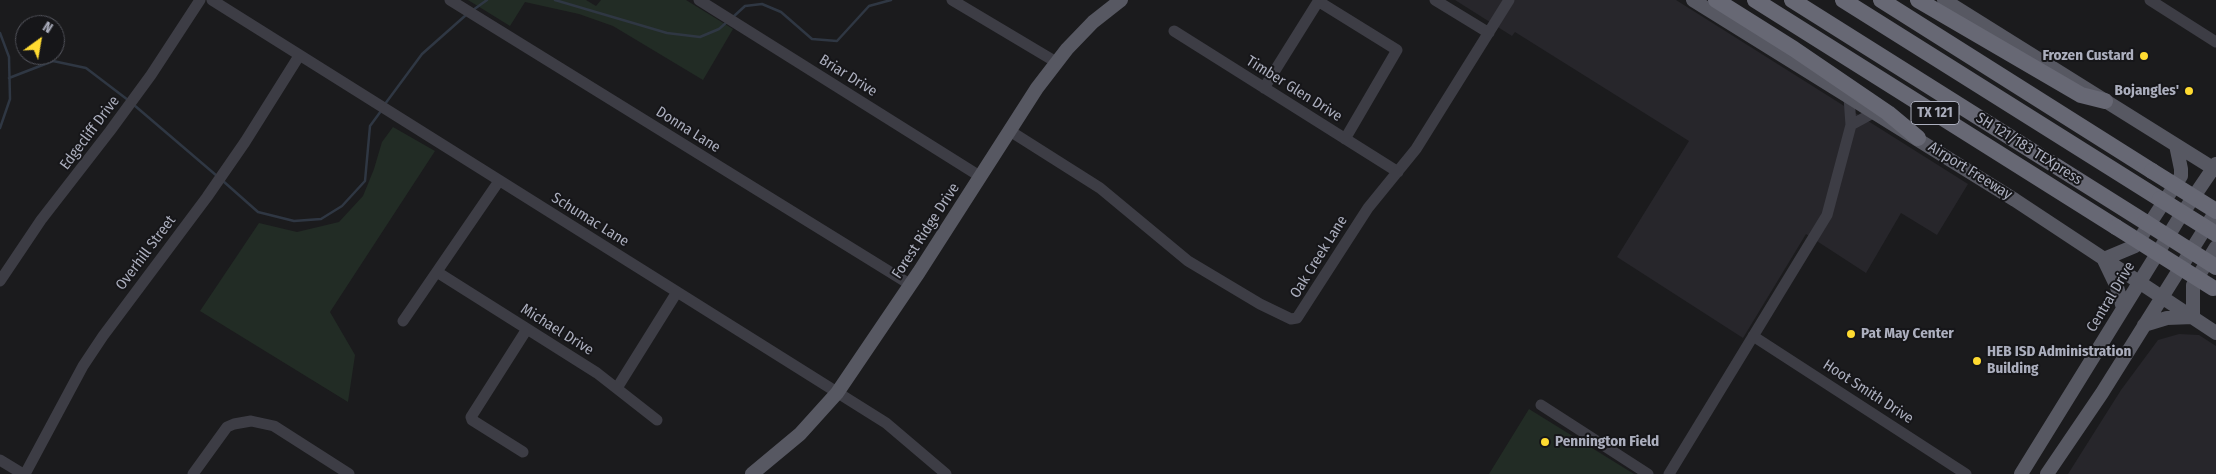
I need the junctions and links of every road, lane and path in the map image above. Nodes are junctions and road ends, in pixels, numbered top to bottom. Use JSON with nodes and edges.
{"nodes":[{"id":1,"x":200,"y":0,"type":"edge"},
{"id":2,"x":212,"y":0,"type":"edge"},
{"id":3,"x":450,"y":0,"type":"edge"},
{"id":4,"x":699,"y":0,"type":"edge"},
{"id":5,"x":952,"y":0,"type":"edge"},
{"id":6,"x":1121,"y":0,"type":"edge"},
{"id":7,"x":1435,"y":0,"type":"edge"},
{"id":8,"x":1508,"y":0,"type":"edge"},
{"id":9,"x":1693,"y":0,"type":"edge"},
{"id":10,"x":1716,"y":0,"type":"edge"},
{"id":11,"x":1755,"y":0,"type":"edge"},
{"id":12,"x":1792,"y":0,"type":"edge"},
{"id":13,"x":1843,"y":0,"type":"edge"},
{"id":14,"x":1881,"y":0,"type":"edge"},
{"id":15,"x":1918,"y":0,"type":"edge"},
{"id":16,"x":1944,"y":0,"type":"edge"},
{"id":17,"x":2150,"y":0,"type":"edge"},
{"id":18,"x":1318,"y":1,"type":"edge"},
{"id":19,"x":1174,"y":31,"type":"dead end"},
{"id":20,"x":1489,"y":33,"type":"junction"},
{"id":21,"x":2216,"y":42,"type":"edge"},
{"id":22,"x":299,"y":56,"type":"junction"},
{"id":23,"x":1056,"y":62,"type":"junction"},
{"id":24,"x":1264,"y":88,"type":"junction"},
{"id":25,"x":1848,"y":97,"type":"junction"},
{"id":26,"x":2105,"y":101,"type":"junction"},
{"id":27,"x":1873,"y":113,"type":"junction"},
{"id":28,"x":1851,"y":125,"type":"junction"},
{"id":29,"x":1010,"y":131,"type":"junction"},
{"id":30,"x":1918,"y":138,"type":"junction"},
{"id":31,"x":1345,"y":139,"type":"junction"},
{"id":32,"x":2176,"y":145,"type":"junction"},
{"id":33,"x":2215,"y":168,"type":"edge"},
{"id":34,"x":1398,"y":172,"type":"junction"},
{"id":35,"x":981,"y":177,"type":"junction"},
{"id":36,"x":499,"y":181,"type":"junction"},
{"id":37,"x":2216,"y":211,"type":"edge"},
{"id":38,"x":2216,"y":234,"type":"edge"},
{"id":39,"x":2216,"y":247,"type":"edge"},
{"id":40,"x":2104,"y":259,"type":"junction"},
{"id":41,"x":2216,"y":267,"type":"edge"},
{"id":42,"x":437,"y":272,"type":"junction"},
{"id":43,"x":0,"y":281,"type":"edge"},
{"id":44,"x":2139,"y":282,"type":"junction"},
{"id":45,"x":911,"y":285,"type":"junction"},
{"id":46,"x":2215,"y":289,"type":"edge"},
{"id":47,"x":678,"y":292,"type":"junction"},
{"id":48,"x":2162,"y":297,"type":"junction"},
{"id":49,"x":2123,"y":308,"type":"junction"},
{"id":50,"x":2193,"y":317,"type":"junction"},
{"id":51,"x":404,"y":321,"type":"dead end"},
{"id":52,"x":2144,"y":325,"type":"junction"},
{"id":53,"x":527,"y":329,"type":"junction"},
{"id":54,"x":2216,"y":333,"type":"edge"},
{"id":55,"x":1753,"y":336,"type":"junction"},
{"id":56,"x":617,"y":388,"type":"junction"},
{"id":57,"x":837,"y":393,"type":"junction"},
{"id":58,"x":1541,"y":405,"type":"dead end"},
{"id":59,"x":657,"y":420,"type":"dead end"},
{"id":60,"x":523,"y":452,"type":"dead end"},
{"id":61,"x":0,"y":460,"type":"edge"},
{"id":62,"x":2029,"y":461,"type":"junction"},
{"id":63,"x":759,"y":472,"type":"edge"},
{"id":64,"x":2048,"y":473,"type":"edge"},
{"id":65,"x":24,"y":474,"type":"edge"},
{"id":66,"x":193,"y":474,"type":"edge"},
{"id":67,"x":349,"y":474,"type":"edge"},
{"id":68,"x":946,"y":474,"type":"edge"},
{"id":69,"x":1648,"y":474,"type":"edge"},
{"id":70,"x":1669,"y":474,"type":"edge"},
{"id":71,"x":1966,"y":474,"type":"edge"},
{"id":72,"x":2021,"y":474,"type":"edge"}],
"edges":[{"from":1,"to":43,"type":"street","name":"Edgecliff Drive"},
{"from":2,"to":22,"type":"street","name":"Schumac Lane"},
{"from":3,"to":45,"type":"street","name":"Donna Lane"},
{"from":4,"to":35,"type":"street","name":"Briar Drive"},
{"from":5,"to":23,"type":"street"},
{"from":6,"to":23,"type":"main road","name":"Forest Ridge Drive"},
{"from":7,"to":20,"type":"street"},
{"from":8,"to":20,"type":"street","name":"Oak Creek Lane"},
{"from":9,"to":25,"type":"main road","name":"Airport Freeway"},
{"from":10,"to":30,"type":"highway"},
{"from":11,"to":46,"type":"highway","name":"Airport Freeway","number":"TX 121","bridge":true},
{"from":12,"to":41,"type":"highway","name":"SH 121/183 TEXpress","bridge":true},
{"from":13,"to":38,"type":"highway","name":"SH 121/183 TEXpress","bridge":true},
{"from":14,"to":37,"type":"highway","bridge":true},
{"from":15,"to":26,"type":"highway"},
{"from":16,"to":26,"type":"main road"},
{"from":17,"to":21,"type":"street"},
{"from":18,"to":24,"type":"street"},
{"from":18,"to":31,"type":"street"},
{"from":19,"to":24,"type":"street","name":"Timber Glen Drive"},
{"from":20,"to":34,"type":"street","name":"Oak Creek Lane"},
{"from":22,"to":36,"type":"street","name":"Schumac Lane"},
{"from":22,"to":65,"type":"street","name":"Overhill Street"},
{"from":23,"to":29,"type":"main road","name":"Forest Ridge Drive"},
{"from":24,"to":31,"type":"street","name":"Timber Glen Drive"},
{"from":25,"to":27,"type":"main road","name":"Airport Freeway"},
{"from":25,"to":28,"type":"street"},
{"from":26,"to":32,"type":"main road"},
{"from":27,"to":28,"type":"street"},
{"from":27,"to":30,"type":"main road","name":"Airport Freeway"},
{"from":28,"to":55,"type":"street"},
{"from":29,"to":34,"type":"street","name":"Oak Creek Lane"},
{"from":29,"to":35,"type":"main road","name":"Forest Ridge Drive"},
{"from":30,"to":40,"type":"main road","name":"Airport Freeway"},
{"from":31,"to":34,"type":"street","name":"Timber Glen Drive"},
{"from":32,"to":33,"type":"main road"},
{"from":32,"to":40,"type":"main road"},
{"from":33,"to":44,"type":"main road","name":"Central Drive"},
{"from":35,"to":45,"type":"main road","name":"Forest Ridge Drive"},
{"from":36,"to":42,"type":"street"},
{"from":36,"to":47,"type":"street","name":"Schumac Lane"},
{"from":37,"to":48,"type":"main road"},
{"from":39,"to":50,"type":"main road"},
{"from":40,"to":44,"type":"main road","name":"Airport Freeway"},
{"from":40,"to":49,"type":"main road"},
{"from":42,"to":51,"type":"street"},
{"from":42,"to":53,"type":"street","name":"Michael Drive"},
{"from":44,"to":48,"type":"main road","name":"Airport Freeway"},
{"from":44,"to":49,"type":"main road","name":"Central Drive"},
{"from":45,"to":57,"type":"main road","name":"Forest Ridge Drive"},
{"from":47,"to":56,"type":"street"},
{"from":47,"to":57,"type":"street","name":"Schumac Lane"},
{"from":48,"to":50,"type":"main road","name":"Airport Freeway"},
{"from":48,"to":52,"type":"main road"},
{"from":49,"to":62,"type":"main road","name":"Central Drive"},
{"from":50,"to":52,"type":"main road"},
{"from":50,"to":54,"type":"main road","name":"Airport Freeway"},
{"from":52,"to":64,"type":"main road"},
{"from":53,"to":56,"type":"street","name":"Michael Drive"},
{"from":53,"to":60,"type":"street"},
{"from":55,"to":70,"type":"street"},
{"from":55,"to":71,"type":"street","name":"Hoot Smith Drive"},
{"from":56,"to":59,"type":"street","name":"Michael Drive"},
{"from":57,"to":63,"type":"main road","name":"Forest Ridge Drive"},
{"from":57,"to":68,"type":"street","name":"Schumac Lane"},
{"from":58,"to":69,"type":"street"},
{"from":61,"to":65,"type":"street"},
{"from":62,"to":64,"type":"main road"},
{"from":62,"to":72,"type":"main road","name":"Central Drive"},
{"from":66,"to":67,"type":"street"}]}
